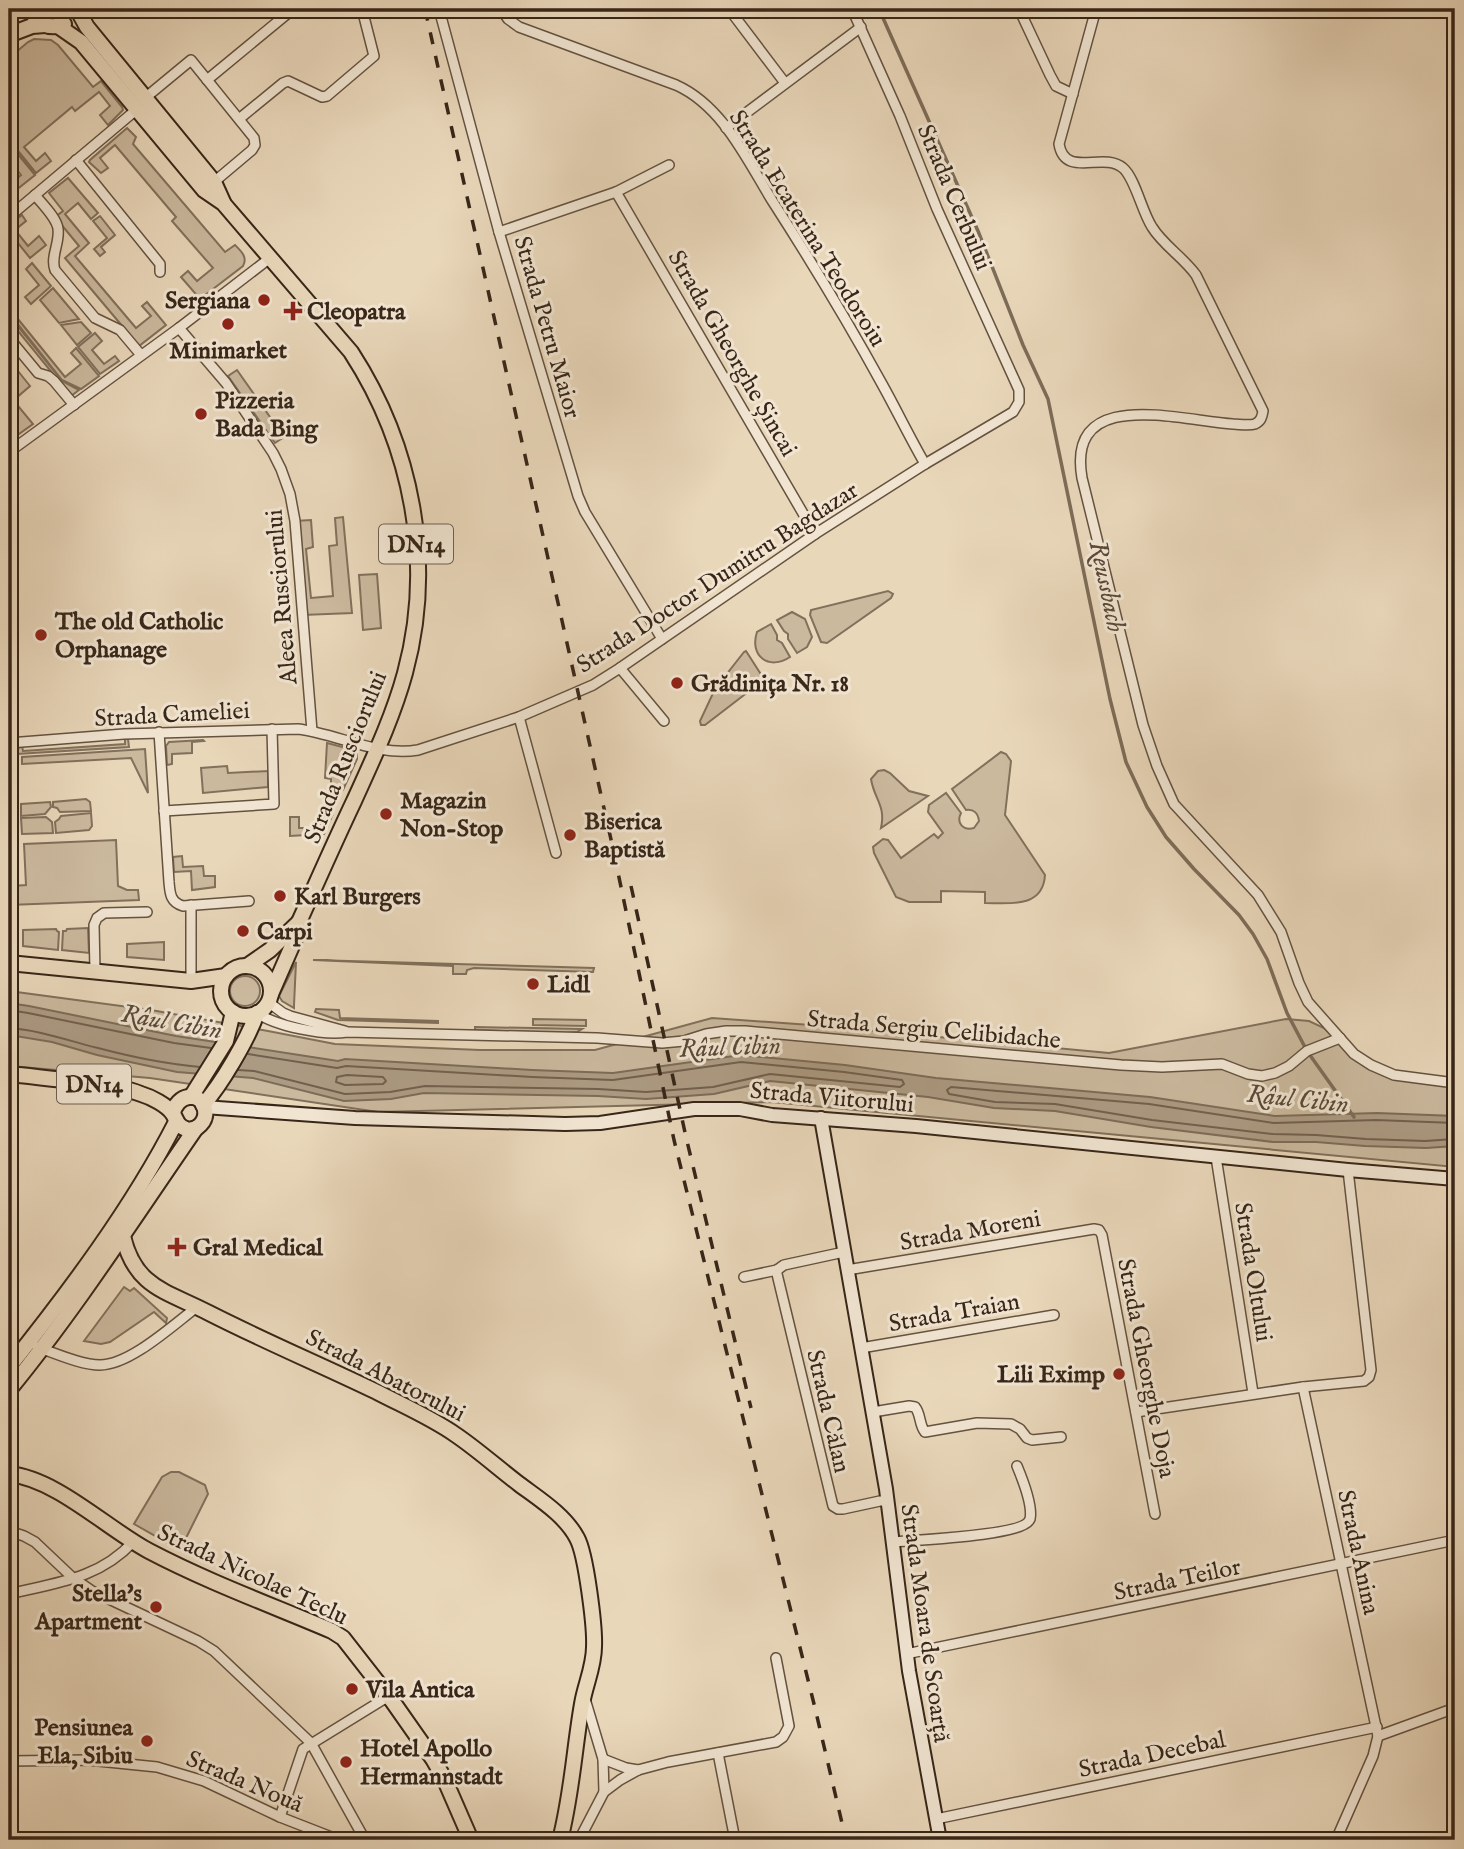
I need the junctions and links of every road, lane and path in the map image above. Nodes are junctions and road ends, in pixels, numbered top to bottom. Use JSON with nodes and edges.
{"nodes":[{"id":1,"x":29,"y":9,"type":"edge"},
{"id":2,"x":76,"y":9,"type":"edge"},
{"id":3,"x":293,"y":9,"type":"edge"},
{"id":4,"x":362,"y":9,"type":"edge"},
{"id":5,"x":439,"y":9,"type":"edge"},
{"id":6,"x":501,"y":9,"type":"edge"},
{"id":7,"x":729,"y":9,"type":"edge"},
{"id":8,"x":852,"y":9,"type":"edge"},
{"id":9,"x":1019,"y":9,"type":"edge"},
{"id":10,"x":1096,"y":9,"type":"edge"},
{"id":11,"x":51,"y":26,"type":"junction"},
{"id":12,"x":861,"y":27,"type":"junction"},
{"id":13,"x":10,"y":35,"type":"edge"},
{"id":14,"x":207,"y":80,"type":"junction"},
{"id":15,"x":785,"y":83,"type":"junction"},
{"id":16,"x":1073,"y":94,"type":"junction"},
{"id":17,"x":141,"y":104,"type":"junction"},
{"id":18,"x":239,"y":119,"type":"junction"},
{"id":19,"x":726,"y":128,"type":"junction"},
{"id":20,"x":76,"y":160,"type":"junction"},
{"id":21,"x":669,"y":165,"type":"dead end"},
{"id":22,"x":214,"y":182,"type":"junction"},
{"id":23,"x":616,"y":192,"type":"junction"},
{"id":24,"x":35,"y":195,"type":"junction"},
{"id":25,"x":223,"y":203,"type":"junction"},
{"id":26,"x":9,"y":217,"type":"edge"},
{"id":27,"x":499,"y":232,"type":"junction"},
{"id":28,"x":270,"y":258,"type":"junction"},
{"id":29,"x":160,"y":272,"type":"dead end"},
{"id":30,"x":179,"y":328,"type":"junction"},
{"id":31,"x":9,"y":338,"type":"edge"},
{"id":32,"x":141,"y":355,"type":"junction"},
{"id":33,"x":1019,"y":402,"type":"joint"},
{"id":34,"x":74,"y":405,"type":"junction"},
{"id":35,"x":9,"y":452,"type":"edge"},
{"id":36,"x":925,"y":464,"type":"junction"},
{"id":37,"x":816,"y":534,"type":"junction"},
{"id":38,"x":662,"y":639,"type":"junction"},
{"id":39,"x":620,"y":668,"type":"junction"},
{"id":40,"x":519,"y":717,"type":"junction"},
{"id":41,"x":664,"y":721,"type":"dead end"},
{"id":42,"x":272,"y":729,"type":"junction"},
{"id":43,"x":312,"y":730,"type":"junction"},
{"id":44,"x":159,"y":732,"type":"junction"},
{"id":45,"x":9,"y":743,"type":"edge"},
{"id":46,"x":377,"y":748,"type":"junction"},
{"id":47,"x":164,"y":811,"type":"junction"},
{"id":48,"x":556,"y":853,"type":"dead end"},
{"id":49,"x":249,"y":901,"type":"dead end"},
{"id":50,"x":191,"y":905,"type":"junction"},
{"id":51,"x":146,"y":912,"type":"dead end"},
{"id":52,"x":299,"y":922,"type":"junction"},
{"id":53,"x":9,"y":963,"type":"edge"},
{"id":54,"x":247,"y":966,"type":"junction"},
{"id":55,"x":95,"y":971,"type":"junction"},
{"id":56,"x":226,"y":976,"type":"junction"},
{"id":57,"x":191,"y":981,"type":"junction"},
{"id":58,"x":270,"y":998,"type":"junction"},
{"id":59,"x":230,"y":1012,"type":"junction"},
{"id":60,"x":257,"y":1020,"type":"junction"},
{"id":61,"x":347,"y":1032,"type":"junction"},
{"id":62,"x":1339,"y":1038,"type":"junction"},
{"id":63,"x":9,"y":1074,"type":"edge"},
{"id":64,"x":1455,"y":1083,"type":"edge"},
{"id":65,"x":201,"y":1098,"type":"junction"},
{"id":66,"x":175,"y":1118,"type":"junction"},
{"id":67,"x":821,"y":1118,"type":"junction"},
{"id":68,"x":197,"y":1128,"type":"junction"},
{"id":69,"x":1216,"y":1157,"type":"junction"},
{"id":70,"x":1348,"y":1170,"type":"junction"},
{"id":71,"x":1455,"y":1179,"type":"edge"},
{"id":72,"x":1099,"y":1230,"type":"joint"},
{"id":73,"x":123,"y":1236,"type":"junction"},
{"id":74,"x":844,"y":1252,"type":"junction"},
{"id":75,"x":777,"y":1270,"type":"junction"},
{"id":76,"x":847,"y":1270,"type":"junction"},
{"id":77,"x":744,"y":1277,"type":"dead end"},
{"id":78,"x":197,"y":1307,"type":"junction"},
{"id":79,"x":1054,"y":1315,"type":"dead end"},
{"id":80,"x":28,"y":1344,"type":"junction"},
{"id":81,"x":861,"y":1348,"type":"junction"},
{"id":82,"x":43,"y":1349,"type":"junction"},
{"id":83,"x":9,"y":1367,"type":"edge"},
{"id":84,"x":1303,"y":1387,"type":"junction"},
{"id":85,"x":9,"y":1390,"type":"edge"},
{"id":86,"x":1253,"y":1393,"type":"junction"},
{"id":87,"x":873,"y":1412,"type":"junction"},
{"id":88,"x":1136,"y":1412,"type":"junction"},
{"id":89,"x":1061,"y":1437,"type":"dead end"},
{"id":90,"x":1017,"y":1466,"type":"dead end"},
{"id":91,"x":9,"y":1474,"type":"edge"},
{"id":92,"x":887,"y":1501,"type":"junction"},
{"id":93,"x":1155,"y":1514,"type":"dead end"},
{"id":94,"x":9,"y":1531,"type":"edge"},
{"id":95,"x":1455,"y":1540,"type":"edge"},
{"id":96,"x":133,"y":1542,"type":"junction"},
{"id":97,"x":893,"y":1542,"type":"junction"},
{"id":98,"x":1342,"y":1564,"type":"junction"},
{"id":99,"x":73,"y":1578,"type":"junction"},
{"id":100,"x":9,"y":1594,"type":"edge"},
{"id":101,"x":906,"y":1654,"type":"junction"},
{"id":102,"x":776,"y":1658,"type":"dead end"},
{"id":103,"x":583,"y":1694,"type":"junction"},
{"id":104,"x":388,"y":1696,"type":"junction"},
{"id":105,"x":1455,"y":1708,"type":"edge"},
{"id":106,"x":1377,"y":1731,"type":"junction"},
{"id":107,"x":311,"y":1743,"type":"junction"},
{"id":108,"x":719,"y":1753,"type":"junction"},
{"id":109,"x":603,"y":1759,"type":"junction"},
{"id":110,"x":9,"y":1761,"type":"edge"},
{"id":111,"x":638,"y":1770,"type":"junction"},
{"id":112,"x":604,"y":1792,"type":"junction"},
{"id":113,"x":280,"y":1816,"type":"junction"},
{"id":114,"x":936,"y":1819,"type":"junction"},
{"id":115,"x":338,"y":1840,"type":"edge"},
{"id":116,"x":366,"y":1840,"type":"edge"},
{"id":117,"x":471,"y":1840,"type":"edge"},
{"id":118,"x":560,"y":1840,"type":"edge"},
{"id":119,"x":579,"y":1840,"type":"edge"},
{"id":120,"x":735,"y":1840,"type":"edge"},
{"id":121,"x":940,"y":1840,"type":"edge"},
{"id":122,"x":1336,"y":1840,"type":"edge"}],
"edges":[{"from":1,"to":11,"type":"main road","name":"Strada Rusciorului"},
{"from":1,"to":13,"type":"main road"},
{"from":2,"to":11,"type":"main road","number":"DN14"},
{"from":2,"to":17,"type":"main road","name":"Strada Rusciorului","number":"DN14"},
{"from":3,"to":14,"type":"street"},
{"from":4,"to":18,"type":"street"},
{"from":5,"to":27,"type":"street","name":"Strada Petru Maior"},
{"from":6,"to":19,"type":"street","name":"Strada Ecaterina Teodoroiu"},
{"from":7,"to":15,"type":"street"},
{"from":8,"to":12,"type":"street","name":"Strada Cerbului"},
{"from":9,"to":16,"type":"street"},
{"from":10,"to":16,"type":"street"},
{"from":11,"to":13,"type":"main road"},
{"from":11,"to":17,"type":"main road","name":"Strada Rusciorului"},
{"from":12,"to":15,"type":"street"},
{"from":12,"to":33,"type":"street","name":"Strada Cerbului"},
{"from":14,"to":17,"type":"street"},
{"from":14,"to":18,"type":"street"},
{"from":15,"to":19,"type":"street"},
{"from":16,"to":62,"type":"street"},
{"from":17,"to":20,"type":"street"},
{"from":17,"to":22,"type":"main road","name":"Strada Rusciorului","number":"DN14"},
{"from":17,"to":25,"type":"main road","name":"Strada Rusciorului"},
{"from":18,"to":22,"type":"street"},
{"from":19,"to":36,"type":"street","name":"Strada Ecaterina Teodoroiu"},
{"from":20,"to":24,"type":"street"},
{"from":20,"to":29,"type":"street"},
{"from":21,"to":23,"type":"street"},
{"from":22,"to":25,"type":"main road","name":"Strada Rusciorului","number":"DN14"},
{"from":23,"to":27,"type":"street"},
{"from":23,"to":37,"type":"street","name":"Strada Gheorghe Șincai"},
{"from":24,"to":26,"type":"street"},
{"from":24,"to":32,"type":"street"},
{"from":25,"to":28,"type":"main road","name":"Strada Rusciorului","number":"DN14"},
{"from":27,"to":38,"type":"street","name":"Strada Petru Maior"},
{"from":28,"to":30,"type":"street"},
{"from":28,"to":46,"type":"main road","name":"Strada Rusciorului","number":"DN14"},
{"from":30,"to":32,"type":"street"},
{"from":30,"to":43,"type":"street","name":"Aleea Rusciorului"},
{"from":31,"to":34,"type":"street"},
{"from":32,"to":34,"type":"street"},
{"from":33,"to":36,"type":"street","name":"Strada Doctor Dumitru Bagdazar"},
{"from":34,"to":35,"type":"street"},
{"from":36,"to":37,"type":"street","name":"Strada Doctor Dumitru Bagdazar"},
{"from":37,"to":38,"type":"street","name":"Strada Doctor Dumitru Bagdazar"},
{"from":38,"to":39,"type":"street","name":"Strada Doctor Dumitru Bagdazar"},
{"from":39,"to":40,"type":"street","name":"Strada Doctor Dumitru Bagdazar"},
{"from":39,"to":41,"type":"street"},
{"from":40,"to":46,"type":"street","name":"Strada Doctor Dumitru Bagdazar"},
{"from":40,"to":48,"type":"street"},
{"from":42,"to":43,"type":"street","name":"Strada Cameliei"},
{"from":42,"to":44,"type":"street","name":"Strada Cameliei"},
{"from":42,"to":47,"type":"street"},
{"from":43,"to":46,"type":"street","name":"Strada Cameliei"},
{"from":44,"to":45,"type":"street","name":"Strada Cameliei"},
{"from":44,"to":47,"type":"street"},
{"from":46,"to":52,"type":"main road","name":"Strada Rusciorului","number":"DN14"},
{"from":47,"to":50,"type":"street"},
{"from":49,"to":50,"type":"street"},
{"from":50,"to":57,"type":"street"},
{"from":51,"to":55,"type":"street"},
{"from":52,"to":54,"type":"main road","name":"Strada Rusciorului","number":"DN14"},
{"from":52,"to":58,"type":"main road","name":"Strada Rusciorului","number":"DN14"},
{"from":53,"to":55,"type":"main road","number":"DN14"},
{"from":54,"to":56,"type":"main road","number":"DN14"},
{"from":54,"to":58,"type":"main road"},
{"from":55,"to":57,"type":"main road","number":"DN14"},
{"from":56,"to":57,"type":"main road","number":"DN14"},
{"from":56,"to":59,"type":"main road","number":"DN14"},
{"from":57,"to":59,"type":"main road","number":"DN14"},
{"from":58,"to":60,"type":"main road","number":"DN14"},
{"from":58,"to":61,"type":"street","name":"Strada Sergiu Celibidache"},
{"from":59,"to":60,"type":"main road"},
{"from":59,"to":65,"type":"main road","number":"DN14"},
{"from":60,"to":61,"type":"street","name":"Strada Sergiu Celibidache"},
{"from":60,"to":65,"type":"main road","number":"DN14"},
{"from":61,"to":62,"type":"street","name":"Strada Sergiu Celibidache"},
{"from":62,"to":64,"type":"street"},
{"from":63,"to":66,"type":"main road","number":"DN14"},
{"from":65,"to":66,"type":"main road","number":"DN14"},
{"from":65,"to":67,"type":"street","name":"Strada Viitorului"},
{"from":65,"to":68,"type":"main road","number":"DN14"},
{"from":66,"to":68,"type":"main road","number":"DN14"},
{"from":66,"to":80,"type":"main road"},
{"from":67,"to":69,"type":"street","name":"Strada Viitorului"},
{"from":67,"to":74,"type":"street","name":"Strada Moara de Scoarță"},
{"from":68,"to":73,"type":"main road"},
{"from":69,"to":70,"type":"street","name":"Strada Viitorului"},
{"from":69,"to":86,"type":"street","name":"Strada Oltului"},
{"from":70,"to":71,"type":"street","name":"Strada Viitorului"},
{"from":70,"to":84,"type":"street"},
{"from":72,"to":76,"type":"street","name":"Strada Moreni"},
{"from":72,"to":88,"type":"street","name":"Strada Gheorghe Doja"},
{"from":73,"to":78,"type":"main road","name":"Strada Abatorului"},
{"from":73,"to":82,"type":"main road"},
{"from":74,"to":75,"type":"street"},
{"from":74,"to":76,"type":"street","name":"Strada Moara de Scoarță"},
{"from":75,"to":77,"type":"street"},
{"from":75,"to":92,"type":"street","name":"Strada Călan"},
{"from":76,"to":81,"type":"street","name":"Strada Moara de Scoarță"},
{"from":78,"to":82,"type":"street"},
{"from":78,"to":103,"type":"main road","name":"Strada Abatorului"},
{"from":79,"to":81,"type":"street","name":"Strada Traian"},
{"from":80,"to":82,"type":"street"},
{"from":80,"to":83,"type":"main road"},
{"from":81,"to":87,"type":"street","name":"Strada Moara de Scoarță"},
{"from":82,"to":85,"type":"main road"},
{"from":84,"to":86,"type":"street"},
{"from":84,"to":98,"type":"street","name":"Strada Anina"},
{"from":86,"to":88,"type":"street"},
{"from":87,"to":89,"type":"street"},
{"from":87,"to":92,"type":"street","name":"Strada Moara de Scoarță"},
{"from":88,"to":93,"type":"street","name":"Strada Gheorghe Doja"},
{"from":90,"to":97,"type":"street"},
{"from":91,"to":96,"type":"main road","name":"Strada Nicolae Teclu"},
{"from":92,"to":97,"type":"street","name":"Strada Moara de Scoarță"},
{"from":94,"to":99,"type":"street"},
{"from":95,"to":98,"type":"street","name":"Strada Teilor"},
{"from":96,"to":99,"type":"street"},
{"from":96,"to":104,"type":"main road","name":"Strada Nicolae Teclu"},
{"from":97,"to":101,"type":"street","name":"Strada Moara de Scoarță"},
{"from":98,"to":101,"type":"street","name":"Strada Teilor"},
{"from":98,"to":106,"type":"street","name":"Strada Anina"},
{"from":99,"to":100,"type":"street"},
{"from":99,"to":107,"type":"street"},
{"from":101,"to":114,"type":"street","name":"Strada Moara de Scoarță"},
{"from":102,"to":108,"type":"street"},
{"from":103,"to":109,"type":"street"},
{"from":103,"to":118,"type":"main road","name":"Strada Abatorului"},
{"from":104,"to":107,"type":"street"},
{"from":104,"to":117,"type":"main road","name":"Strada Nicolae Teclu"},
{"from":105,"to":106,"type":"street","name":"Strada Decebal"},
{"from":106,"to":114,"type":"street","name":"Strada Decebal"},
{"from":106,"to":122,"type":"street"},
{"from":107,"to":113,"type":"street"},
{"from":107,"to":116,"type":"street"},
{"from":108,"to":111,"type":"street"},
{"from":108,"to":120,"type":"street"},
{"from":109,"to":111,"type":"street"},
{"from":109,"to":112,"type":"street"},
{"from":110,"to":113,"type":"street","name":"Strada Nouă"},
{"from":111,"to":112,"type":"street"},
{"from":112,"to":119,"type":"street"},
{"from":113,"to":115,"type":"street","name":"Strada Nouă"},
{"from":114,"to":121,"type":"street","name":"Strada Moara de Scoarță"}]}
